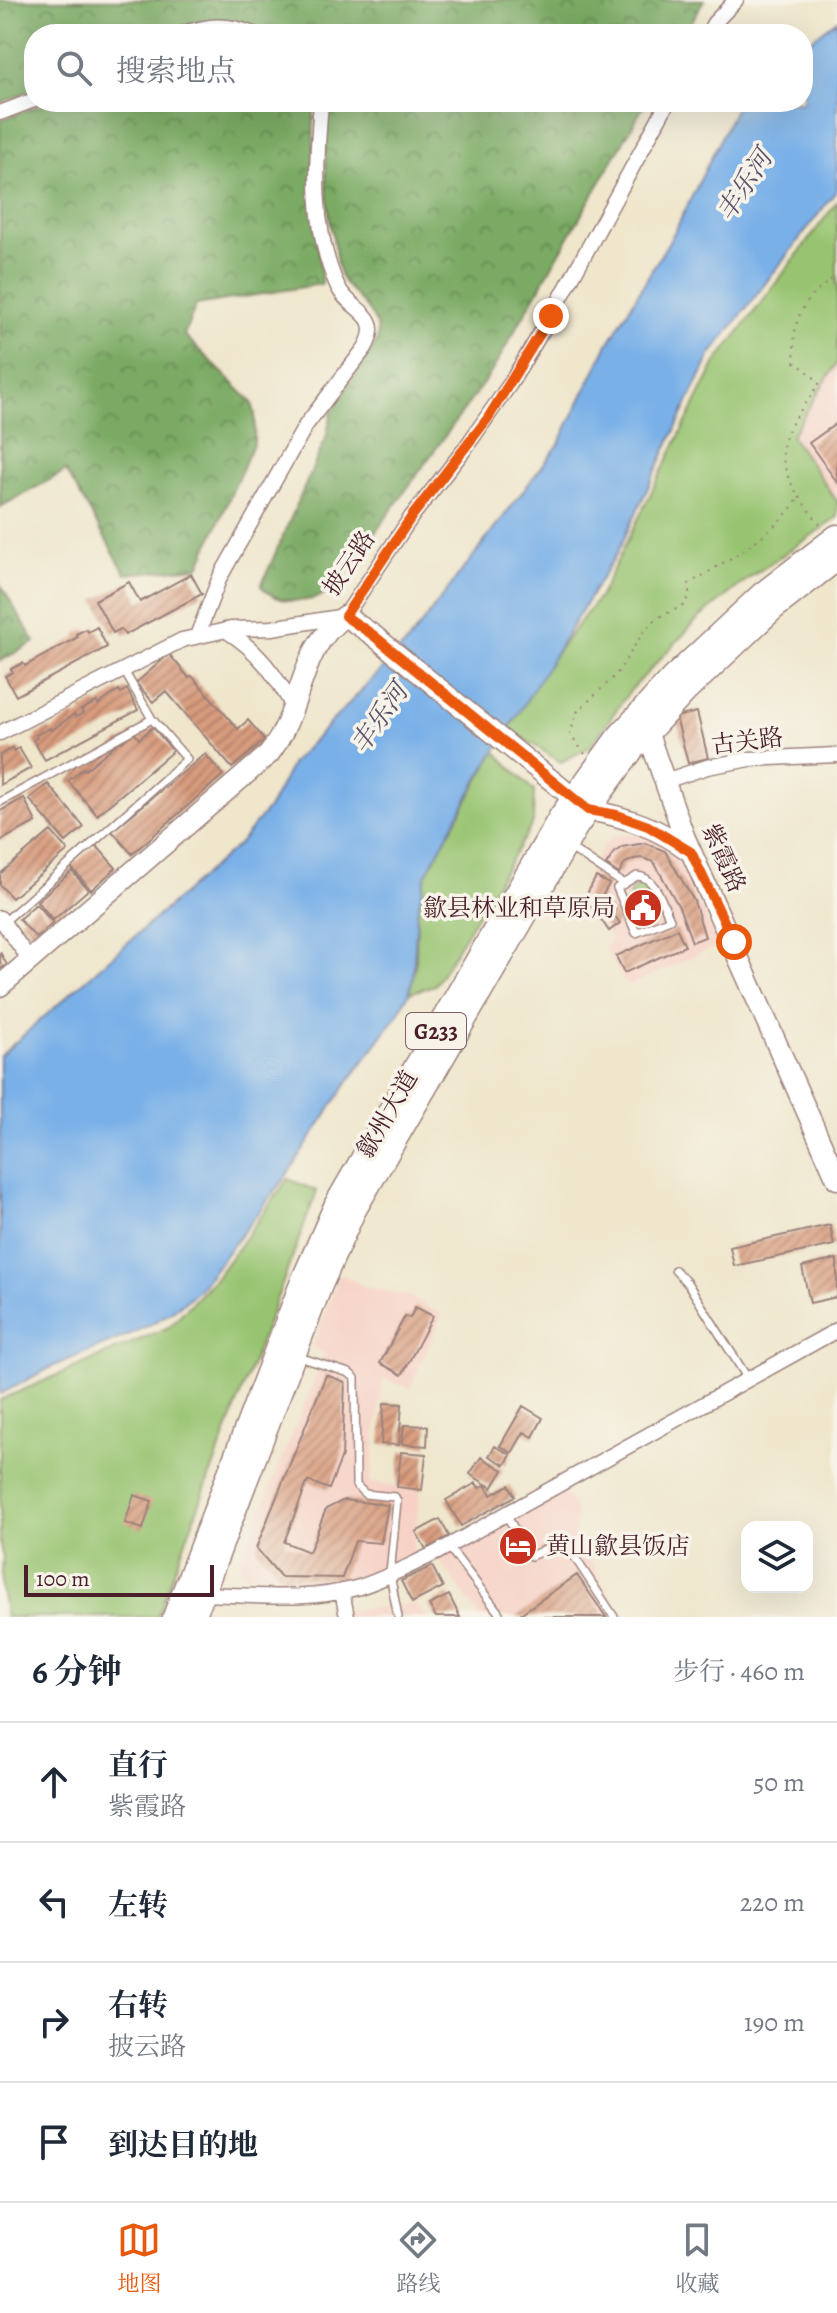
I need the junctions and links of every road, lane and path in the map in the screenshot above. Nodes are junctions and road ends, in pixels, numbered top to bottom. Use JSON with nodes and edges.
{"nodes":[{"id":1,"x":736,"y":0,"type":"edge"},
{"id":2,"x":713,"y":24,"type":"edge"},
{"id":3,"x":24,"y":104,"type":"edge"},
{"id":4,"x":320,"y":112,"type":"edge"},
{"id":5,"x":663,"y":112,"type":"edge"},
{"id":6,"x":0,"y":113,"type":"edge"},
{"id":7,"x":837,"y":275,"type":"edge"},
{"id":8,"x":799,"y":498,"type":"junction"},
{"id":9,"x":836,"y":545,"type":"edge"},
{"id":10,"x":345,"y":616,"type":"junction"},
{"id":11,"x":225,"y":630,"type":"junction"},
{"id":12,"x":197,"y":636,"type":"junction"},
{"id":13,"x":123,"y":669,"type":"junction"},
{"id":14,"x":294,"y":709,"type":"junction"},
{"id":15,"x":152,"y":719,"type":"junction"},
{"id":16,"x":647,"y":731,"type":"junction"},
{"id":17,"x":0,"y":733,"type":"edge"},
{"id":18,"x":837,"y":755,"type":"edge"},
{"id":19,"x":597,"y":768,"type":"junction"},
{"id":20,"x":665,"y":781,"type":"junction"},
{"id":21,"x":0,"y":802,"type":"edge"},
{"id":22,"x":581,"y":804,"type":"junction"},
{"id":23,"x":565,"y":844,"type":"junction"},
{"id":24,"x":691,"y":852,"type":"junction"},
{"id":25,"x":624,"y":884,"type":"junction"},
{"id":26,"x":1,"y":921,"type":"edge"},
{"id":27,"x":30,"y":960,"type":"junction"},
{"id":28,"x":0,"y":986,"type":"edge"},
{"id":29,"x":837,"y":1179,"type":"edge"},
{"id":30,"x":675,"y":1270,"type":"dead end"},
{"id":31,"x":837,"y":1330,"type":"edge"},
{"id":32,"x":293,"y":1355,"type":"junction"},
{"id":33,"x":748,"y":1379,"type":"junction"},
{"id":34,"x":505,"y":1514,"type":"junction"},
{"id":35,"x":448,"y":1546,"type":"junction"},
{"id":36,"x":390,"y":1574,"type":"junction"},
{"id":37,"x":342,"y":1591,"type":"junction"},
{"id":38,"x":202,"y":1594,"type":"junction"},
{"id":39,"x":499,"y":1613,"type":"dead end"},
{"id":40,"x":175,"y":1617,"type":"edge"},
{"id":41,"x":193,"y":1617,"type":"edge"},
{"id":42,"x":347,"y":1617,"type":"edge"},
{"id":43,"x":398,"y":1617,"type":"edge"},
{"id":44,"x":614,"y":1617,"type":"edge"}],
"edges":[{"from":1,"to":2,"type":"street"},
{"from":3,"to":6,"type":"street"},
{"from":4,"to":12,"type":"street"},
{"from":5,"to":10,"type":"street","name":"披云路"},
{"from":7,"to":8,"type":"path"},
{"from":8,"to":9,"type":"path"},
{"from":8,"to":19,"type":"path"},
{"from":9,"to":16,"type":"highway","name":"歙州大道","number":"G233"},
{"from":9,"to":19,"type":"highway","name":"歙州大道","number":"G233"},
{"from":10,"to":11,"type":"street"},
{"from":10,"to":14,"type":"street","name":"披云路"},
{"from":10,"to":22,"type":"street"},
{"from":11,"to":12,"type":"street"},
{"from":11,"to":14,"type":"street"},
{"from":12,"to":13,"type":"street"},
{"from":13,"to":15,"type":"lane"},
{"from":13,"to":17,"type":"street"},
{"from":14,"to":27,"type":"street","name":"披云路"},
{"from":15,"to":21,"type":"lane"},
{"from":15,"to":26,"type":"lane"},
{"from":16,"to":20,"type":"street","name":"紫霞路"},
{"from":16,"to":22,"type":"highway","name":"歙州大道","number":"G233"},
{"from":18,"to":20,"type":"street","name":"古关路"},
{"from":19,"to":22,"type":"highway","name":"歙州大道","number":"G233"},
{"from":20,"to":24,"type":"street","name":"紫霞路"},
{"from":22,"to":23,"type":"highway","name":"歙州大道","number":"G233"},
{"from":22,"to":24,"type":"street"},
{"from":22,"to":40,"type":"highway","name":"歙州大道","number":"G233"},
{"from":23,"to":25,"type":"lane"},
{"from":23,"to":32,"type":"highway","name":"歙州大道","number":"G233"},
{"from":24,"to":29,"type":"street","name":"紫霞路"},
{"from":25,"to":25,"type":"lane"},
{"from":26,"to":27,"type":"street"},
{"from":27,"to":28,"type":"street","name":"披云路"},
{"from":30,"to":33,"type":"lane"},
{"from":31,"to":33,"type":"street"},
{"from":32,"to":36,"type":"lane"},
{"from":32,"to":38,"type":"highway","name":"歙州大道","number":"G233"},
{"from":33,"to":34,"type":"street"},
{"from":34,"to":35,"type":"street"},
{"from":34,"to":44,"type":"lane"},
{"from":35,"to":36,"type":"street"},
{"from":35,"to":39,"type":"lane"},
{"from":36,"to":37,"type":"street"},
{"from":36,"to":43,"type":"lane"},
{"from":37,"to":38,"type":"street"},
{"from":37,"to":42,"type":"street"},
{"from":38,"to":41,"type":"highway","name":"歙州大道","number":"G233"}]}
